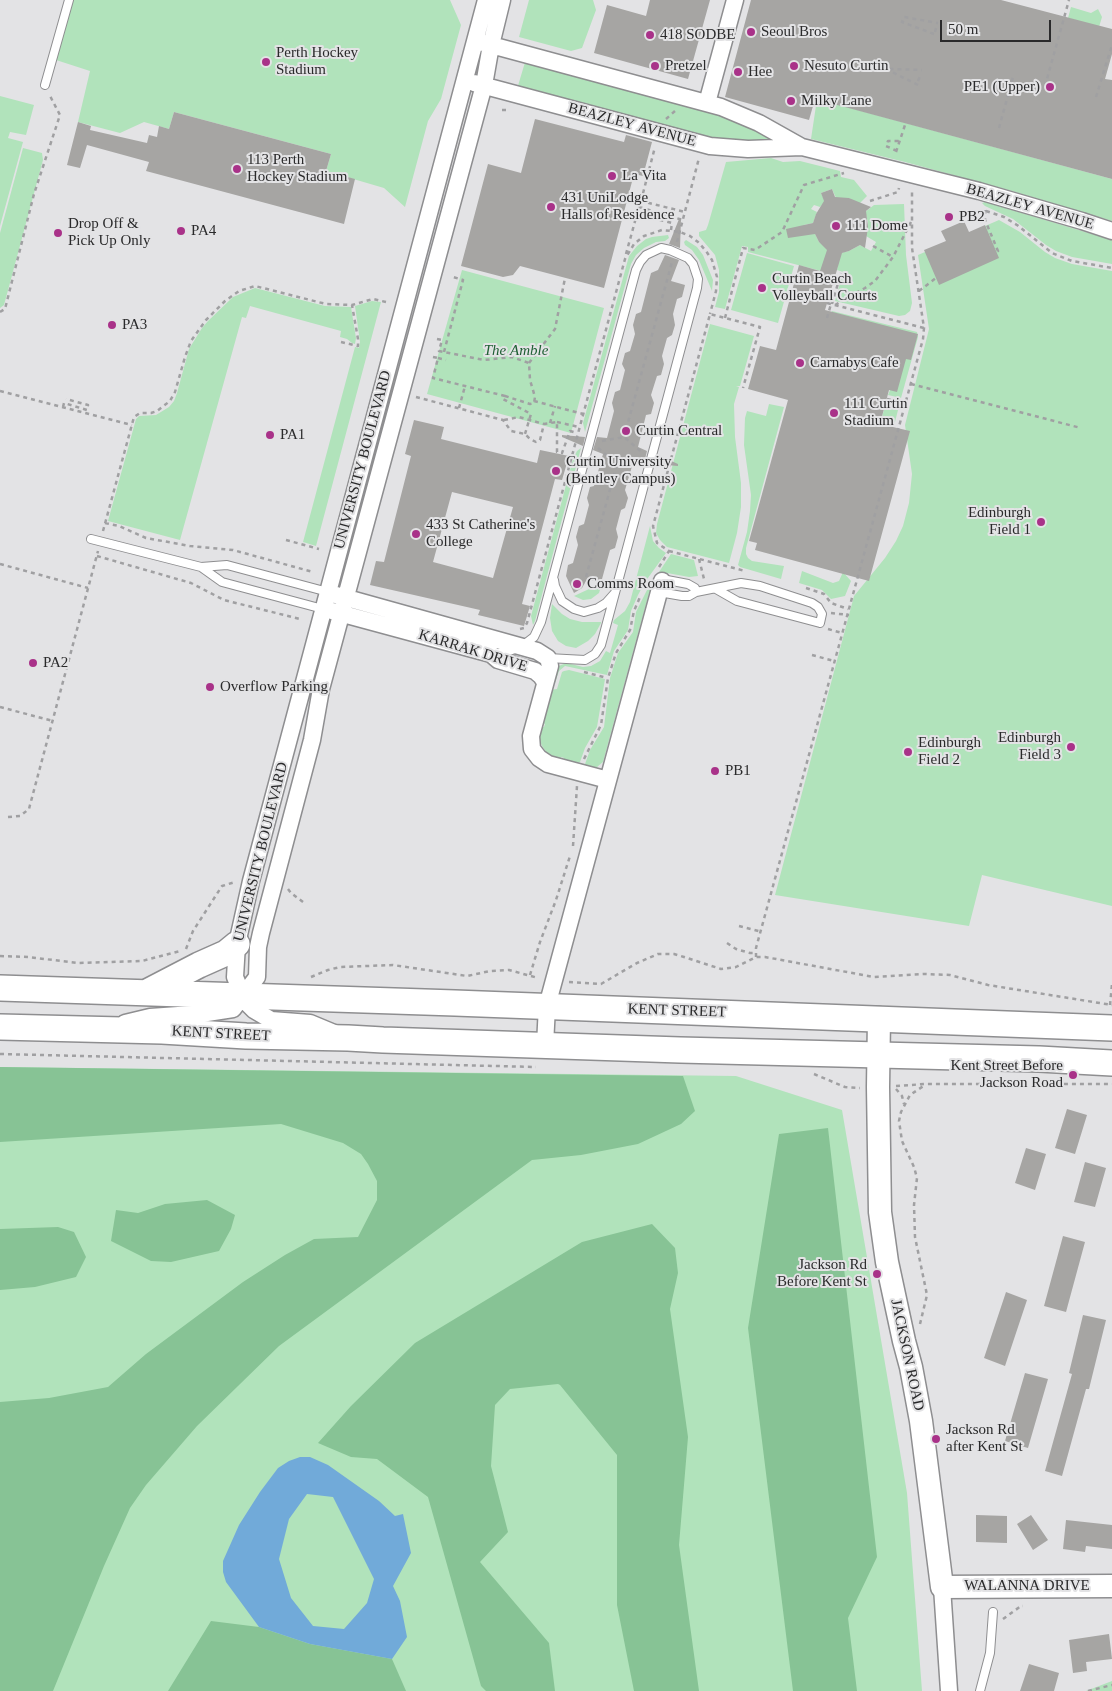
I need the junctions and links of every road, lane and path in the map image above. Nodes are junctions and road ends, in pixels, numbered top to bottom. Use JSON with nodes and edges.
{"nodes":[{"id":1,"x":69,"y":0,"type":"edge"},
{"id":2,"x":486,"y":0,"type":"edge"},
{"id":3,"x":502,"y":0,"type":"edge"},
{"id":4,"x":735,"y":0,"type":"edge"},
{"id":5,"x":1069,"y":0,"type":"edge"},
{"id":6,"x":937,"y":23,"type":"joint"},
{"id":7,"x":483,"y":43,"type":"junction"},
{"id":8,"x":1112,"y":45,"type":"edge"},
{"id":9,"x":921,"y":72,"type":"joint"},
{"id":10,"x":1012,"y":77,"type":"dead end"},
{"id":11,"x":465,"y":80,"type":"junction"},
{"id":12,"x":45,"y":85,"type":"joint"},
{"id":13,"x":484,"y":86,"type":"junction"},
{"id":14,"x":1045,"y":86,"type":"dead end"},
{"id":15,"x":687,"y":98,"type":"junction"},
{"id":16,"x":1096,"y":98,"type":"dead end"},
{"id":17,"x":707,"y":103,"type":"junction"},
{"id":18,"x":906,"y":122,"type":"dead end"},
{"id":19,"x":999,"y":128,"type":"dead end"},
{"id":20,"x":659,"y":132,"type":"junction"},
{"id":21,"x":900,"y":142,"type":"junction"},
{"id":22,"x":802,"y":147,"type":"junction"},
{"id":23,"x":700,"y":157,"type":"dead end"},
{"id":24,"x":844,"y":173,"type":"dead end"},
{"id":25,"x":900,"y":182,"type":"dead end"},
{"id":26,"x":913,"y":185,"type":"dead end"},
{"id":27,"x":641,"y":201,"type":"junction"},
{"id":28,"x":870,"y":201,"type":"dead end"},
{"id":29,"x":639,"y":207,"type":"junction"},
{"id":30,"x":981,"y":208,"type":"dead end"},
{"id":31,"x":985,"y":210,"type":"junction"},
{"id":32,"x":685,"y":212,"type":"junction"},
{"id":33,"x":637,"y":214,"type":"junction"},
{"id":34,"x":683,"y":220,"type":"junction"},
{"id":35,"x":911,"y":220,"type":"junction"},
{"id":36,"x":682,"y":224,"type":"dead end"},
{"id":37,"x":671,"y":230,"type":"junction"},
{"id":38,"x":1112,"y":231,"type":"edge"},
{"id":39,"x":680,"y":232,"type":"dead end"},
{"id":40,"x":873,"y":246,"type":"dead end"},
{"id":41,"x":996,"y":251,"type":"dead end"},
{"id":42,"x":893,"y":257,"type":"junction"},
{"id":43,"x":625,"y":259,"type":"junction"},
{"id":44,"x":672,"y":262,"type":"dead end"},
{"id":45,"x":1112,"y":268,"type":"edge"},
{"id":46,"x":841,"y":273,"type":"dead end"},
{"id":47,"x":453,"y":277,"type":"dead end"},
{"id":48,"x":565,"y":278,"type":"dead end"},
{"id":49,"x":936,"y":278,"type":"dead end"},
{"id":50,"x":918,"y":292,"type":"junction"},
{"id":51,"x":386,"y":302,"type":"dead end"},
{"id":52,"x":831,"y":304,"type":"junction"},
{"id":53,"x":352,"y":305,"type":"junction"},
{"id":54,"x":0,"y":312,"type":"edge"},
{"id":55,"x":725,"y":318,"type":"junction"},
{"id":56,"x":827,"y":318,"type":"dead end"},
{"id":57,"x":924,"y":328,"type":"junction"},
{"id":58,"x":437,"y":339,"type":"dead end"},
{"id":59,"x":341,"y":342,"type":"dead end"},
{"id":60,"x":444,"y":352,"type":"junction"},
{"id":61,"x":433,"y":357,"type":"dead end"},
{"id":62,"x":438,"y":358,"type":"junction"},
{"id":63,"x":446,"y":360,"type":"dead end"},
{"id":64,"x":529,"y":362,"type":"junction"},
{"id":65,"x":911,"y":384,"type":"junction"},
{"id":66,"x":465,"y":386,"type":"junction"},
{"id":67,"x":743,"y":388,"type":"dead end"},
{"id":68,"x":0,"y":391,"type":"edge"},
{"id":69,"x":416,"y":396,"type":"dead end"},
{"id":70,"x":505,"y":396,"type":"junction"},
{"id":71,"x":66,"y":399,"type":"dead end"},
{"id":72,"x":887,"y":399,"type":"dead end"},
{"id":73,"x":534,"y":401,"type":"junction"},
{"id":74,"x":905,"y":404,"type":"junction"},
{"id":75,"x":555,"y":406,"type":"junction"},
{"id":76,"x":62,"y":407,"type":"junction"},
{"id":77,"x":459,"y":408,"type":"junction"},
{"id":78,"x":583,"y":414,"type":"junction"},
{"id":79,"x":503,"y":420,"type":"junction"},
{"id":80,"x":529,"y":420,"type":"junction"},
{"id":81,"x":557,"y":422,"type":"junction"},
{"id":82,"x":550,"y":423,"type":"junction"},
{"id":83,"x":544,"y":424,"type":"junction"},
{"id":84,"x":132,"y":426,"type":"junction"},
{"id":85,"x":579,"y":427,"type":"junction"},
{"id":86,"x":1081,"y":428,"type":"dead end"},
{"id":87,"x":577,"y":433,"type":"junction"},
{"id":88,"x":525,"y":434,"type":"junction"},
{"id":89,"x":624,"y":437,"type":"junction"},
{"id":90,"x":601,"y":442,"type":"dead end"},
{"id":91,"x":593,"y":443,"type":"dead end"},
{"id":92,"x":617,"y":464,"type":"junction"},
{"id":93,"x":105,"y":523,"type":"junction"},
{"id":94,"x":91,"y":539,"type":"dead end"},
{"id":95,"x":286,"y":540,"type":"dead end"},
{"id":96,"x":100,"y":541,"type":"junction"},
{"id":97,"x":319,"y":549,"type":"dead end"},
{"id":98,"x":97,"y":556,"type":"junction"},
{"id":99,"x":699,"y":558,"type":"dead end"},
{"id":100,"x":0,"y":564,"type":"edge"},
{"id":101,"x":201,"y":567,"type":"junction"},
{"id":102,"x":313,"y":572,"type":"dead end"},
{"id":103,"x":554,"y":573,"type":"junction"},
{"id":104,"x":586,"y":577,"type":"dead end"},
{"id":105,"x":658,"y":582,"type":"junction"},
{"id":106,"x":88,"y":588,"type":"junction"},
{"id":107,"x":716,"y":589,"type":"junction"},
{"id":108,"x":706,"y":590,"type":"junction"},
{"id":109,"x":328,"y":592,"type":"junction"},
{"id":110,"x":616,"y":592,"type":"junction"},
{"id":111,"x":696,"y":592,"type":"junction"},
{"id":112,"x":641,"y":596,"type":"dead end"},
{"id":113,"x":346,"y":598,"type":"junction"},
{"id":114,"x":323,"y":609,"type":"junction"},
{"id":115,"x":341,"y":614,"type":"junction"},
{"id":116,"x":822,"y":614,"type":"junction"},
{"id":117,"x":848,"y":614,"type":"junction"},
{"id":118,"x":300,"y":619,"type":"dead end"},
{"id":119,"x":516,"y":629,"type":"dead end"},
{"id":120,"x":829,"y":629,"type":"dead end"},
{"id":121,"x":842,"y":632,"type":"junction"},
{"id":122,"x":521,"y":647,"type":"junction"},
{"id":123,"x":491,"y":654,"type":"junction"},
{"id":124,"x":812,"y":655,"type":"dead end"},
{"id":125,"x":548,"y":658,"type":"junction"},
{"id":126,"x":834,"y":661,"type":"junction"},
{"id":127,"x":545,"y":682,"type":"junction"},
{"id":128,"x":0,"y":707,"type":"edge"},
{"id":129,"x":53,"y":721,"type":"junction"},
{"id":130,"x":579,"y":773,"type":"junction"},
{"id":131,"x":608,"y":780,"type":"junction"},
{"id":132,"x":8,"y":817,"type":"dead end"},
{"id":133,"x":222,"y":886,"type":"dead end"},
{"id":134,"x":738,"y":926,"type":"dead end"},
{"id":135,"x":762,"y":932,"type":"junction"},
{"id":136,"x":727,"y":943,"type":"dead end"},
{"id":137,"x":237,"y":944,"type":"junction"},
{"id":138,"x":756,"y":953,"type":"junction"},
{"id":139,"x":0,"y":956,"type":"edge"},
{"id":140,"x":756,"y":958,"type":"junction"},
{"id":141,"x":530,"y":976,"type":"junction"},
{"id":142,"x":306,"y":978,"type":"dead end"},
{"id":143,"x":540,"y":979,"type":"dead end"},
{"id":144,"x":571,"y":983,"type":"dead end"},
{"id":145,"x":0,"y":988,"type":"edge"},
{"id":146,"x":145,"y":993,"type":"junction"},
{"id":147,"x":243,"y":997,"type":"junction"},
{"id":148,"x":547,"y":1006,"type":"junction"},
{"id":149,"x":1111,"y":1013,"type":"edge"},
{"id":150,"x":879,"y":1018,"type":"junction"},
{"id":151,"x":0,"y":1028,"type":"edge"},
{"id":152,"x":93,"y":1030,"type":"junction"},
{"id":153,"x":348,"y":1038,"type":"junction"},
{"id":154,"x":0,"y":1054,"type":"edge"},
{"id":155,"x":878,"y":1055,"type":"junction"},
{"id":156,"x":541,"y":1056,"type":"junction"},
{"id":157,"x":1112,"y":1063,"type":"edge"},
{"id":158,"x":808,"y":1072,"type":"dead end"},
{"id":159,"x":925,"y":1084,"type":"junction"},
{"id":160,"x":1112,"y":1084,"type":"edge"},
{"id":161,"x":863,"y":1088,"type":"dead end"},
{"id":162,"x":904,"y":1104,"type":"junction"},
{"id":163,"x":919,"y":1326,"type":"dead end"},
{"id":164,"x":1112,"y":1586,"type":"edge"},
{"id":165,"x":942,"y":1587,"type":"junction"},
{"id":166,"x":1030,"y":1606,"type":"dead end"},
{"id":167,"x":993,"y":1612,"type":"dead end"},
{"id":168,"x":992,"y":1627,"type":"junction"},
{"id":169,"x":1112,"y":1685,"type":"edge"},
{"id":170,"x":949,"y":1691,"type":"edge"},
{"id":171,"x":980,"y":1691,"type":"edge"},
{"id":172,"x":1088,"y":1691,"type":"edge"}],
"edges":[{"from":1,"to":12,"type":"lane"},
{"from":2,"to":7,"type":"street","name":"UNIVERSITY BOULEVARD"},
{"from":3,"to":7,"type":"street","name":"UNIVERSITY BOULEVARD"},
{"from":4,"to":17,"type":"street"},
{"from":5,"to":14,"type":"path"},
{"from":6,"to":6,"type":"path"},
{"from":7,"to":11,"type":"street","name":"UNIVERSITY BOULEVARD"},
{"from":7,"to":13,"type":"street","name":"UNIVERSITY BOULEVARD"},
{"from":7,"to":15,"type":"street","name":"BEAZLEY AVENUE"},
{"from":8,"to":16,"type":"path"},
{"from":9,"to":9,"type":"path"},
{"from":10,"to":19,"type":"path"},
{"from":11,"to":13,"type":"street","name":"BEAZLEY AVENUE"},
{"from":11,"to":109,"type":"street","name":"UNIVERSITY BOULEVARD"},
{"from":12,"to":54,"type":"path"},
{"from":13,"to":20,"type":"street","name":"BEAZLEY AVENUE"},
{"from":13,"to":113,"type":"street","name":"UNIVERSITY BOULEVARD"},
{"from":15,"to":17,"type":"street","name":"BEAZLEY AVENUE"},
{"from":15,"to":20,"type":"path"},
{"from":17,"to":22,"type":"street","name":"BEAZLEY AVENUE"},
{"from":18,"to":21,"type":"path"},
{"from":20,"to":22,"type":"street","name":"BEAZLEY AVENUE"},
{"from":20,"to":27,"type":"path"},
{"from":21,"to":21,"type":"path"},
{"from":22,"to":38,"type":"street","name":"BEAZLEY AVENUE"},
{"from":23,"to":32,"type":"path"},
{"from":24,"to":55,"type":"path"},
{"from":25,"to":28,"type":"path"},
{"from":26,"to":35,"type":"path"},
{"from":27,"to":29,"type":"path"},
{"from":27,"to":32,"type":"path"},
{"from":29,"to":33,"type":"path"},
{"from":29,"to":34,"type":"path"},
{"from":30,"to":31,"type":"path"},
{"from":31,"to":41,"type":"path"},
{"from":31,"to":45,"type":"path"},
{"from":32,"to":34,"type":"path"},
{"from":33,"to":37,"type":"path"},
{"from":33,"to":43,"type":"path"},
{"from":34,"to":36,"type":"path"},
{"from":35,"to":42,"type":"path"},
{"from":35,"to":50,"type":"path"},
{"from":37,"to":39,"type":"path"},
{"from":37,"to":43,"type":"path"},
{"from":40,"to":42,"type":"path"},
{"from":42,"to":52,"type":"path"},
{"from":43,"to":78,"type":"path"},
{"from":44,"to":89,"type":"path"},
{"from":46,"to":52,"type":"path"},
{"from":47,"to":60,"type":"path"},
{"from":48,"to":64,"type":"path"},
{"from":49,"to":50,"type":"path"},
{"from":50,"to":57,"type":"path"},
{"from":51,"to":53,"type":"path"},
{"from":52,"to":56,"type":"path"},
{"from":52,"to":57,"type":"path"},
{"from":53,"to":59,"type":"path"},
{"from":53,"to":84,"type":"path"},
{"from":55,"to":67,"type":"path"},
{"from":55,"to":105,"type":"path"},
{"from":57,"to":65,"type":"path"},
{"from":58,"to":60,"type":"path"},
{"from":60,"to":64,"type":"path"},
{"from":61,"to":62,"type":"path"},
{"from":62,"to":63,"type":"path"},
{"from":62,"to":66,"type":"path"},
{"from":64,"to":73,"type":"path"},
{"from":65,"to":74,"type":"path"},
{"from":65,"to":86,"type":"path"},
{"from":66,"to":70,"type":"path"},
{"from":66,"to":77,"type":"path"},
{"from":68,"to":76,"type":"path"},
{"from":69,"to":77,"type":"path"},
{"from":70,"to":73,"type":"path"},
{"from":70,"to":80,"type":"path"},
{"from":71,"to":76,"type":"path"},
{"from":72,"to":74,"type":"path"},
{"from":73,"to":75,"type":"path"},
{"from":74,"to":117,"type":"path"},
{"from":75,"to":78,"type":"path"},
{"from":75,"to":82,"type":"path"},
{"from":76,"to":84,"type":"path"},
{"from":77,"to":79,"type":"path"},
{"from":78,"to":85,"type":"path"},
{"from":79,"to":80,"type":"path"},
{"from":79,"to":88,"type":"path"},
{"from":80,"to":83,"type":"path"},
{"from":80,"to":88,"type":"path"},
{"from":81,"to":82,"type":"path"},
{"from":81,"to":85,"type":"path"},
{"from":81,"to":87,"type":"path"},
{"from":82,"to":83,"type":"path"},
{"from":83,"to":88,"type":"path"},
{"from":84,"to":93,"type":"path"},
{"from":85,"to":87,"type":"path"},
{"from":87,"to":119,"type":"path"},
{"from":89,"to":90,"type":"path"},
{"from":89,"to":92,"type":"path"},
{"from":91,"to":92,"type":"path"},
{"from":92,"to":104,"type":"path"},
{"from":93,"to":96,"type":"path"},
{"from":93,"to":102,"type":"path"},
{"from":94,"to":96,"type":"lane"},
{"from":95,"to":97,"type":"path"},
{"from":96,"to":98,"type":"path"},
{"from":96,"to":101,"type":"lane"},
{"from":98,"to":106,"type":"path"},
{"from":98,"to":118,"type":"path"},
{"from":99,"to":108,"type":"path"},
{"from":100,"to":106,"type":"path"},
{"from":101,"to":109,"type":"lane"},
{"from":101,"to":114,"type":"lane"},
{"from":103,"to":110,"type":"lane"},
{"from":103,"to":110,"type":"lane"},
{"from":103,"to":122,"type":"lane"},
{"from":105,"to":111,"type":"lane"},
{"from":105,"to":111,"type":"lane"},
{"from":105,"to":131,"type":"street"},
{"from":106,"to":129,"type":"path"},
{"from":107,"to":108,"type":"lane"},
{"from":107,"to":116,"type":"lane"},
{"from":107,"to":116,"type":"lane"},
{"from":108,"to":111,"type":"lane"},
{"from":109,"to":113,"type":"street","name":"KARRAK DRIVE"},
{"from":109,"to":114,"type":"street","name":"UNIVERSITY BOULEVARD"},
{"from":110,"to":125,"type":"lane"},
{"from":112,"to":130,"type":"path"},
{"from":113,"to":115,"type":"street","name":"UNIVERSITY BOULEVARD"},
{"from":113,"to":122,"type":"street","name":"KARRAK DRIVE"},
{"from":114,"to":115,"type":"street","name":"KARRAK DRIVE"},
{"from":114,"to":137,"type":"street","name":"UNIVERSITY BOULEVARD"},
{"from":115,"to":123,"type":"street","name":"KARRAK DRIVE"},
{"from":115,"to":147,"type":"street","name":"UNIVERSITY BOULEVARD"},
{"from":116,"to":117,"type":"path"},
{"from":117,"to":121,"type":"path"},
{"from":120,"to":121,"type":"path"},
{"from":121,"to":126,"type":"path"},
{"from":122,"to":123,"type":"lane"},
{"from":122,"to":125,"type":"street","name":"KARRAK DRIVE"},
{"from":123,"to":127,"type":"street","name":"KARRAK DRIVE"},
{"from":124,"to":126,"type":"path"},
{"from":125,"to":127,"type":"street","name":"KARRAK DRIVE"},
{"from":126,"to":135,"type":"path"},
{"from":127,"to":130,"type":"street"},
{"from":128,"to":129,"type":"path"},
{"from":129,"to":132,"type":"path"},
{"from":130,"to":131,"type":"street"},
{"from":130,"to":141,"type":"path"},
{"from":131,"to":148,"type":"street"},
{"from":133,"to":139,"type":"path"},
{"from":134,"to":135,"type":"path"},
{"from":135,"to":138,"type":"path"},
{"from":136,"to":138,"type":"path"},
{"from":137,"to":146,"type":"main road"},
{"from":137,"to":147,"type":"street","name":"UNIVERSITY BOULEVARD"},
{"from":138,"to":140,"type":"path"},
{"from":140,"to":144,"type":"path"},
{"from":140,"to":149,"type":"path"},
{"from":141,"to":142,"type":"path"},
{"from":141,"to":143,"type":"path"},
{"from":145,"to":146,"type":"main road","name":"KENT STREET"},
{"from":146,"to":147,"type":"main road","name":"KENT STREET"},
{"from":147,"to":148,"type":"main road","name":"KENT STREET"},
{"from":147,"to":152,"type":"street","name":"KENT STREET"},
{"from":147,"to":153,"type":"street","name":"KENT STREET"},
{"from":148,"to":150,"type":"main road","name":"KENT STREET"},
{"from":148,"to":156,"type":"street"},
{"from":149,"to":150,"type":"main road","name":"KENT STREET"},
{"from":150,"to":155,"type":"street","name":"JACKSON ROAD"},
{"from":151,"to":152,"type":"main road","name":"KENT STREET"},
{"from":152,"to":153,"type":"main road","name":"KENT STREET"},
{"from":153,"to":156,"type":"main road","name":"KENT STREET"},
{"from":154,"to":156,"type":"path"},
{"from":155,"to":156,"type":"main road","name":"KENT STREET"},
{"from":155,"to":157,"type":"main road","name":"KENT STREET"},
{"from":155,"to":165,"type":"street","name":"JACKSON ROAD"},
{"from":158,"to":161,"type":"path"},
{"from":159,"to":160,"type":"path"},
{"from":159,"to":162,"type":"path"},
{"from":159,"to":162,"type":"path"},
{"from":162,"to":163,"type":"path"},
{"from":164,"to":165,"type":"street","name":"WALANNA DRIVE"},
{"from":165,"to":170,"type":"street","name":"JACKSON ROAD"},
{"from":166,"to":168,"type":"path"},
{"from":167,"to":168,"type":"lane"},
{"from":168,"to":171,"type":"lane"},
{"from":169,"to":172,"type":"path"}]}
